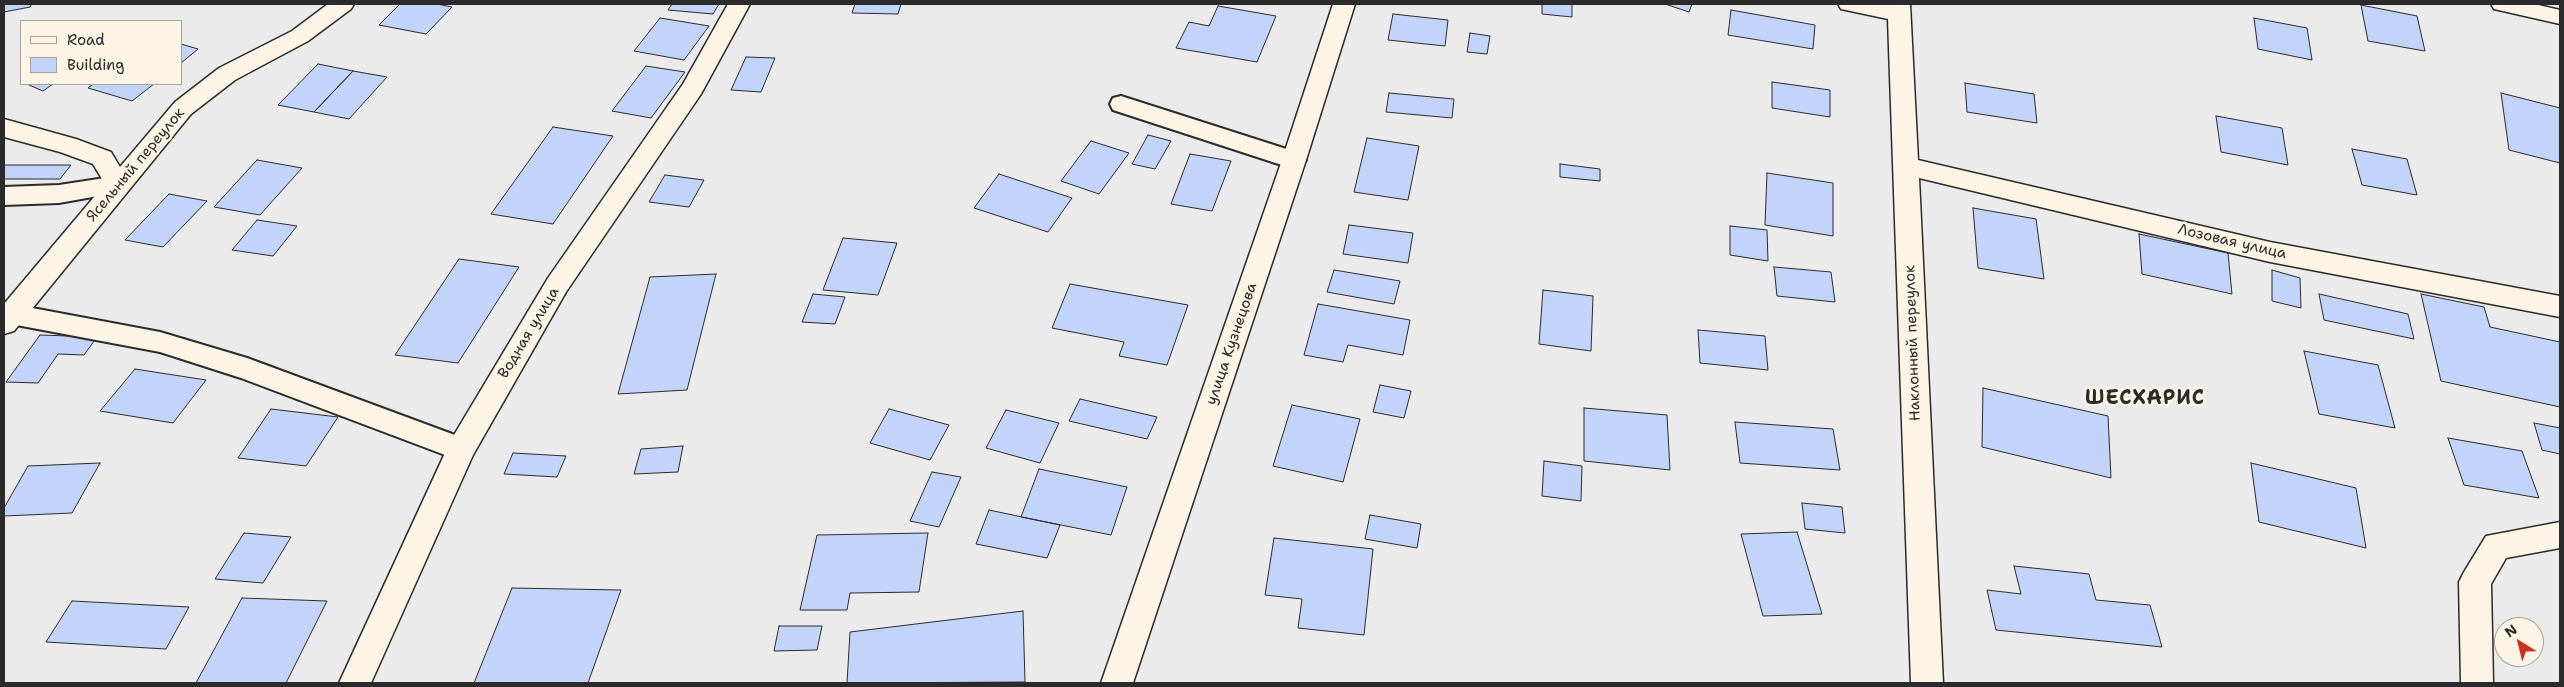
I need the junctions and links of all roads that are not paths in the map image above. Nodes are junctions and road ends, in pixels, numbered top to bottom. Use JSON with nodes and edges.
{"nodes":[{"id":1,"x":343,"y":4,"type":"edge"},
{"id":2,"x":739,"y":4,"type":"edge"},
{"id":3,"x":1344,"y":4,"type":"edge"},
{"id":4,"x":1849,"y":4,"type":"edge"},
{"id":5,"x":2502,"y":4,"type":"edge"},
{"id":6,"x":1899,"y":9,"type":"edge"},
{"id":7,"x":2560,"y":17,"type":"edge"},
{"id":8,"x":1121,"y":104,"type":"dead end"},
{"id":9,"x":4,"y":128,"type":"edge"},
{"id":10,"x":1294,"y":160,"type":"junction"},
{"id":11,"x":1906,"y":166,"type":"junction"},
{"id":12,"x":118,"y":185,"type":"junction"},
{"id":13,"x":4,"y":196,"type":"edge"},
{"id":14,"x":2560,"y":307,"type":"edge"},
{"id":15,"x":8,"y":318,"type":"edge"},
{"id":16,"x":461,"y":448,"type":"junction"},
{"id":17,"x":2560,"y":535,"type":"edge"},
{"id":18,"x":355,"y":683,"type":"edge"},
{"id":19,"x":1117,"y":683,"type":"edge"},
{"id":20,"x":1927,"y":683,"type":"edge"},
{"id":21,"x":2477,"y":683,"type":"edge"}],
"edges":[{"from":1,"to":12,"type":"street","name":"Ясельный переулок"},
{"from":2,"to":16,"type":"street","name":"Водная улица"},
{"from":3,"to":10,"type":"street","name":"улица Кузнецова"},
{"from":4,"to":6,"type":"street"},
{"from":5,"to":7,"type":"street"},
{"from":6,"to":11,"type":"street","name":"Наклонный переулок"},
{"from":8,"to":10,"type":"lane"},
{"from":9,"to":12,"type":"street"},
{"from":10,"to":19,"type":"street","name":"улица Кузнецова"},
{"from":11,"to":14,"type":"street","name":"Лозовая улица"},
{"from":11,"to":20,"type":"street","name":"Наклонный переулок"},
{"from":12,"to":13,"type":"lane"},
{"from":12,"to":15,"type":"street","name":"Ясельный переулок"},
{"from":15,"to":16,"type":"lane"},
{"from":16,"to":18,"type":"street","name":"Водная улица"},
{"from":17,"to":21,"type":"street"}]}
